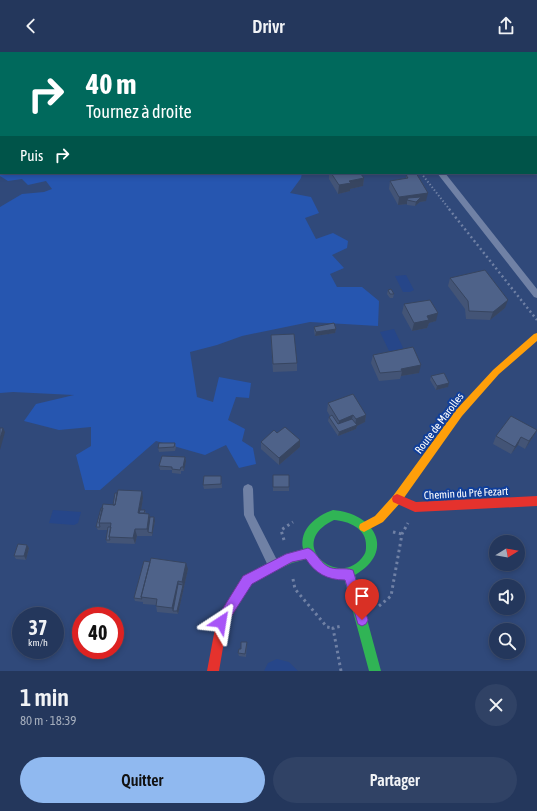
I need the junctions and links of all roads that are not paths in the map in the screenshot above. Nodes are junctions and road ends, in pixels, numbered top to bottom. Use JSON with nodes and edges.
{"nodes":[{"id":1,"x":442,"y":174,"type":"edge"},
{"id":2,"x":537,"y":295,"type":"edge"},
{"id":3,"x":537,"y":336,"type":"edge"},
{"id":4,"x":248,"y":489,"type":"dead end"},
{"id":5,"x":398,"y":499,"type":"junction"},
{"id":6,"x":537,"y":501,"type":"edge"},
{"id":7,"x":364,"y":527,"type":"junction"},
{"id":8,"x":308,"y":553,"type":"junction"},
{"id":9,"x":274,"y":566,"type":"junction"},
{"id":10,"x":349,"y":574,"type":"junction"},
{"id":11,"x":212,"y":671,"type":"edge"},
{"id":12,"x":375,"y":671,"type":"edge"}],
"edges":[{"from":1,"to":2,"type":"lane"},
{"from":3,"to":5,"type":"street","name":"Route de Marolles"},
{"from":4,"to":9,"type":"lane"},
{"from":5,"to":6,"type":"street","name":"Chemin du Pré Fezart"},
{"from":5,"to":7,"type":"street","name":"Route de Marolles"},
{"from":7,"to":8,"type":"street"},
{"from":7,"to":10,"type":"street"},
{"from":8,"to":9,"type":"street"},
{"from":8,"to":10,"type":"street"},
{"from":9,"to":11,"type":"street"},
{"from":10,"to":12,"type":"street"}]}
